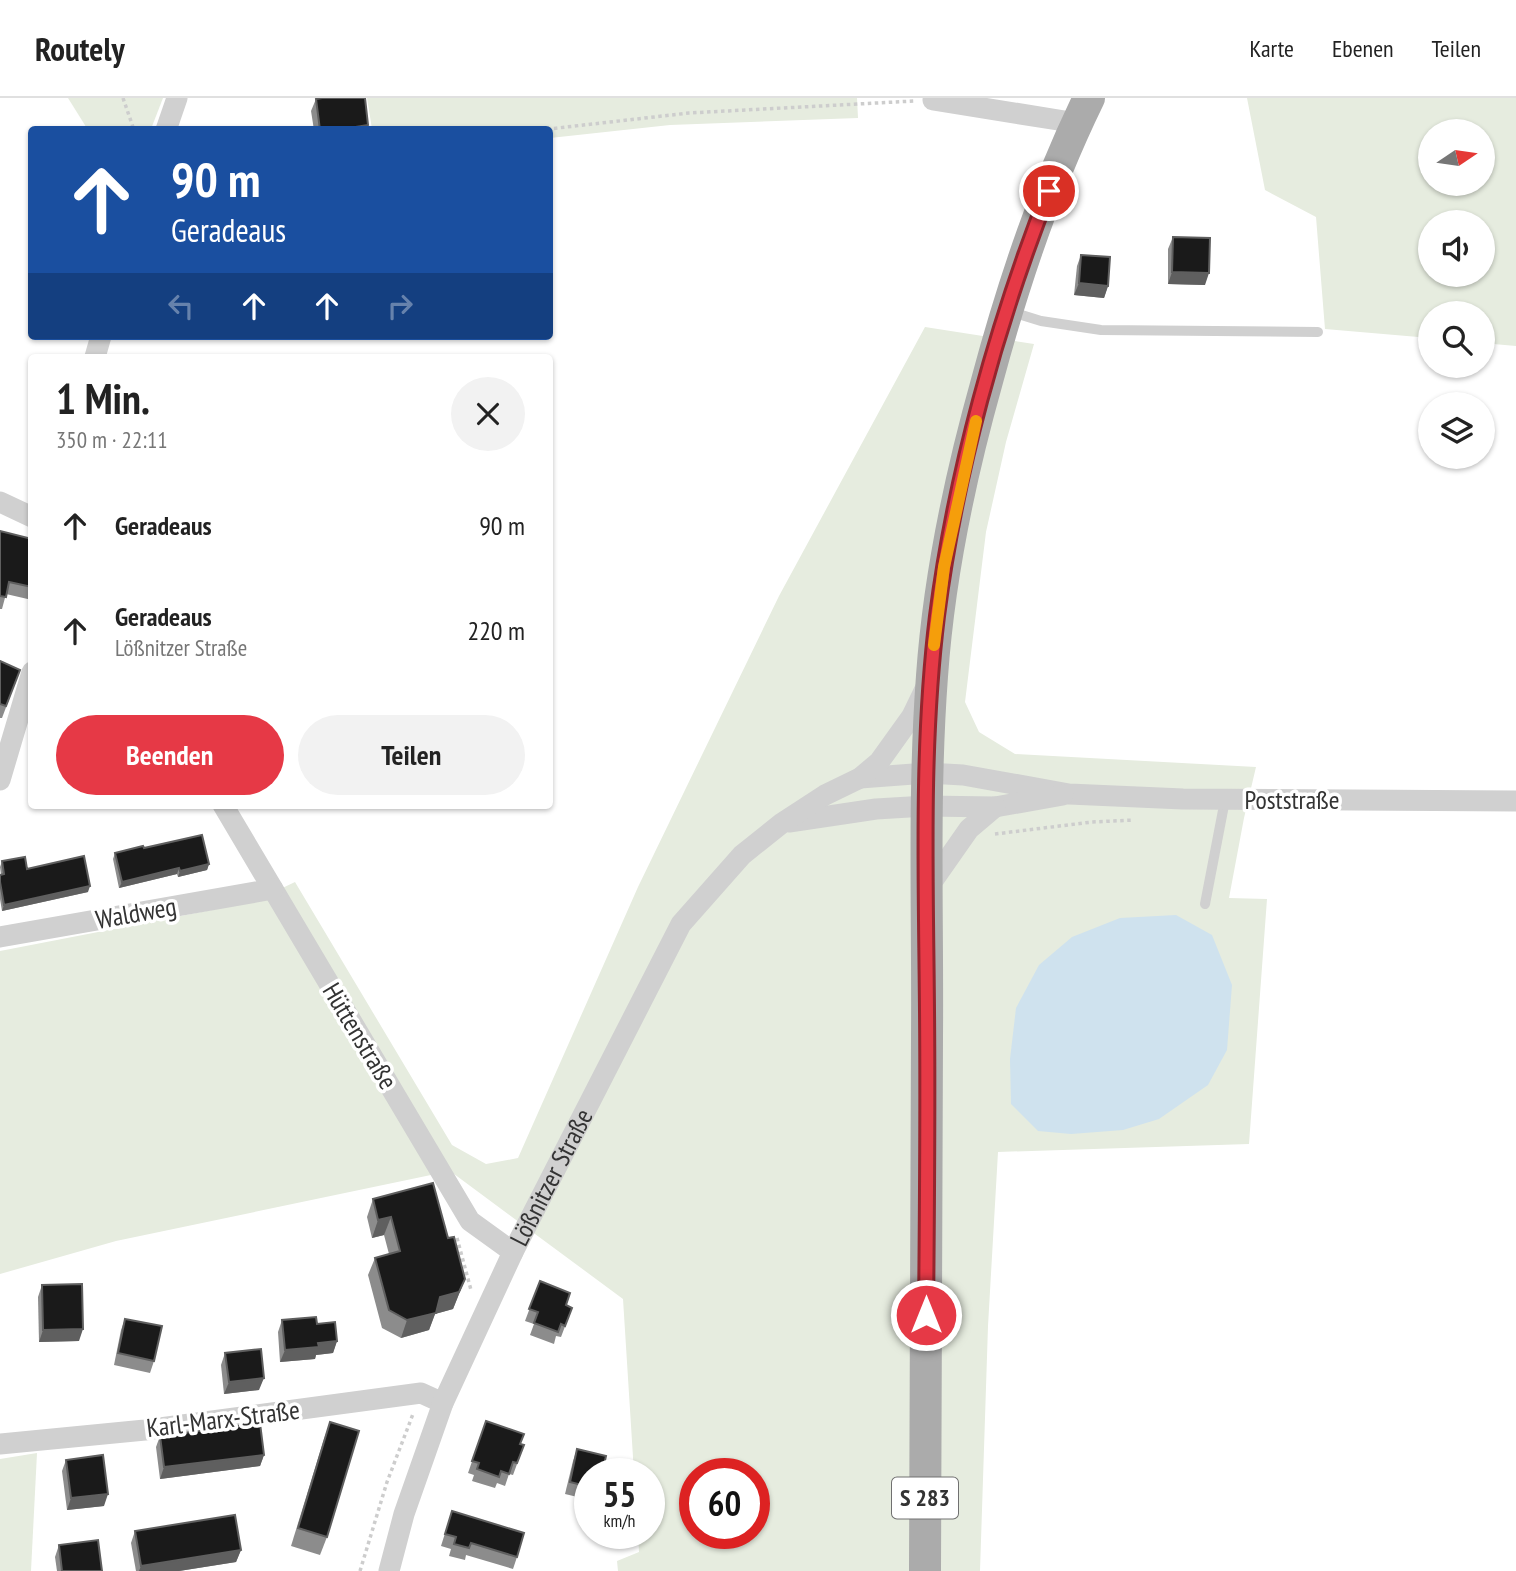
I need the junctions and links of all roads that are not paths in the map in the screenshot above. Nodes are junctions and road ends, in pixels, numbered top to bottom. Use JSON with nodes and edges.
{"nodes":[{"id":1,"x":177,"y":98,"type":"edge"},
{"id":2,"x":933,"y":100,"type":"road end"},
{"id":3,"x":1083,"y":110,"type":"edge"},
{"id":4,"x":167,"y":126,"type":"edge"},
{"id":5,"x":1006,"y":310,"type":"junction"},
{"id":6,"x":1318,"y":332,"type":"dead end"},
{"id":7,"x":0,"y":502,"type":"edge"},
{"id":8,"x":28,"y":515,"type":"edge"},
{"id":9,"x":932,"y":677,"type":"junction"},
{"id":10,"x":28,"y":686,"type":"edge"},
{"id":11,"x":927,"y":773,"type":"junction"},
{"id":12,"x":860,"y":778,"type":"junction"},
{"id":13,"x":0,"y":780,"type":"edge"},
{"id":14,"x":1069,"y":794,"type":"junction"},
{"id":15,"x":1225,"y":800,"type":"junction"},
{"id":16,"x":1516,"y":801,"type":"edge"},
{"id":17,"x":926,"y":806,"type":"junction"},
{"id":18,"x":996,"y":807,"type":"junction"},
{"id":19,"x":225,"y":809,"type":"edge"},
{"id":20,"x":782,"y":823,"type":"junction"},
{"id":21,"x":272,"y":889,"type":"junction"},
{"id":22,"x":926,"y":890,"type":"junction"},
{"id":23,"x":1205,"y":904,"type":"dead end"},
{"id":24,"x":0,"y":937,"type":"edge"},
{"id":25,"x":513,"y":1252,"type":"junction"},
{"id":26,"x":443,"y":1403,"type":"junction"},
{"id":27,"x":0,"y":1444,"type":"edge"},
{"id":28,"x":389,"y":1571,"type":"edge"},
{"id":29,"x":925,"y":1571,"type":"edge"}],
"edges":[{"from":1,"to":4,"type":"street"},
{"from":2,"to":3,"type":"street"},
{"from":3,"to":5,"type":"main road","number":"S 283"},
{"from":5,"to":6,"type":"lane"},
{"from":5,"to":9,"type":"main road","number":"S 283"},
{"from":7,"to":8,"type":"street"},
{"from":9,"to":11,"type":"main road","number":"S 283"},
{"from":9,"to":12,"type":"street","name":"Lößnitzer Straße"},
{"from":10,"to":13,"type":"street"},
{"from":11,"to":12,"type":"street","name":"Lößnitzer Straße"},
{"from":11,"to":14,"type":"street","name":"Poststraße"},
{"from":11,"to":17,"type":"main road","number":"S 283"},
{"from":12,"to":20,"type":"street","name":"Lößnitzer Straße"},
{"from":14,"to":15,"type":"street","name":"Poststraße"},
{"from":14,"to":18,"type":"street","name":"Poststraße"},
{"from":15,"to":16,"type":"street","name":"Poststraße"},
{"from":15,"to":23,"type":"lane"},
{"from":17,"to":18,"type":"street","name":"Poststraße"},
{"from":17,"to":20,"type":"street","name":"Lößnitzer Straße"},
{"from":17,"to":22,"type":"main road","number":"S 283"},
{"from":18,"to":22,"type":"street"},
{"from":19,"to":21,"type":"street","name":"Hüttenstraße"},
{"from":20,"to":25,"type":"street","name":"Lößnitzer Straße"},
{"from":21,"to":24,"type":"street","name":"Waldweg"},
{"from":21,"to":25,"type":"street","name":"Hüttenstraße"},
{"from":22,"to":29,"type":"main road","number":"S 283"},
{"from":25,"to":26,"type":"street","name":"Lößnitzer Straße"},
{"from":26,"to":27,"type":"street","name":"Karl-Marx-Straße"},
{"from":26,"to":28,"type":"street","name":"Lößnitzer Straße"}]}
